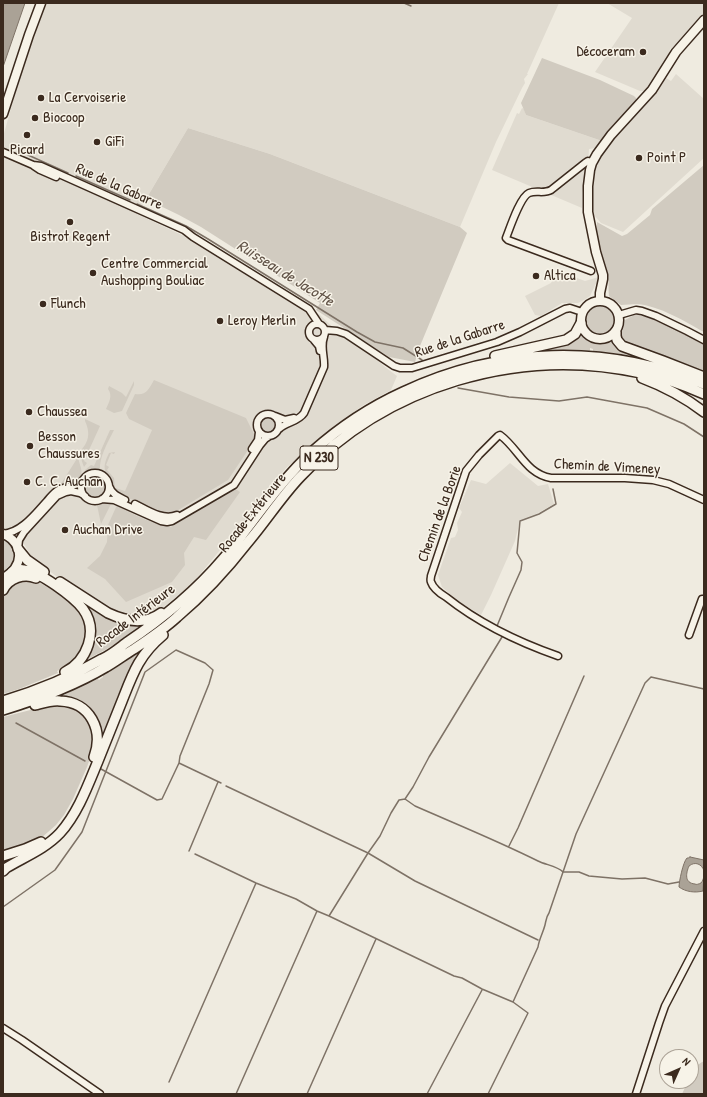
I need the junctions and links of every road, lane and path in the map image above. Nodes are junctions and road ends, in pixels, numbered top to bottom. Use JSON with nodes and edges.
{"nodes":[{"id":1,"x":37,"y":3,"type":"edge"},
{"id":2,"x":41,"y":3,"type":"edge"},
{"id":3,"x":704,"y":20,"type":"edge"},
{"id":4,"x":3,"y":100,"type":"edge"},
{"id":5,"x":3,"y":114,"type":"edge"},
{"id":6,"x":3,"y":152,"type":"edge"},
{"id":7,"x":592,"y":163,"type":"junction"},
{"id":8,"x":591,"y":271,"type":"dead end"},
{"id":9,"x":600,"y":300,"type":"junction"},
{"id":10,"x":303,"y":307,"type":"junction"},
{"id":11,"x":582,"y":312,"type":"junction"},
{"id":12,"x":619,"y":315,"type":"junction"},
{"id":13,"x":581,"y":323,"type":"junction"},
{"id":14,"x":319,"y":324,"type":"junction"},
{"id":15,"x":311,"y":327,"type":"junction"},
{"id":16,"x":326,"y":330,"type":"junction"},
{"id":17,"x":616,"y":332,"type":"junction"},
{"id":18,"x":324,"y":337,"type":"junction"},
{"id":19,"x":314,"y":340,"type":"junction"},
{"id":20,"x":704,"y":340,"type":"edge"},
{"id":21,"x":621,"y":369,"type":"junction"},
{"id":22,"x":704,"y":377,"type":"edge"},
{"id":23,"x":423,"y":382,"type":"junction"},
{"id":24,"x":704,"y":384,"type":"edge"},
{"id":25,"x":704,"y":394,"type":"edge"},
{"id":26,"x":704,"y":412,"type":"edge"},
{"id":27,"x":275,"y":416,"type":"junction"},
{"id":28,"x":279,"y":429,"type":"junction"},
{"id":29,"x":259,"y":432,"type":"junction"},
{"id":30,"x":498,"y":436,"type":"joint"},
{"id":31,"x":268,"y":437,"type":"junction"},
{"id":32,"x":83,"y":480,"type":"junction"},
{"id":33,"x":109,"y":486,"type":"junction"},
{"id":34,"x":85,"y":496,"type":"junction"},
{"id":35,"x":102,"y":499,"type":"junction"},
{"id":36,"x":704,"y":500,"type":"edge"},
{"id":37,"x":3,"y":534,"type":"edge"},
{"id":38,"x":18,"y":549,"type":"junction"},
{"id":39,"x":6,"y":576,"type":"edge"},
{"id":40,"x":207,"y":582,"type":"junction"},
{"id":41,"x":3,"y":590,"type":"edge"},
{"id":42,"x":72,"y":598,"type":"junction"},
{"id":43,"x":704,"y":599,"type":"edge"},
{"id":44,"x":689,"y":635,"type":"dead end"},
{"id":45,"x":558,"y":656,"type":"dead end"},
{"id":46,"x":3,"y":700,"type":"edge"},
{"id":47,"x":3,"y":712,"type":"edge"},
{"id":48,"x":3,"y":856,"type":"edge"},
{"id":49,"x":3,"y":871,"type":"edge"},
{"id":50,"x":704,"y":931,"type":"edge"},
{"id":51,"x":3,"y":1028,"type":"edge"},
{"id":52,"x":100,"y":1094,"type":"edge"},
{"id":53,"x":636,"y":1094,"type":"edge"}],
"edges":[{"from":1,"to":4,"type":"main road"},
{"from":2,"to":5,"type":"main road"},
{"from":3,"to":7,"type":"main road"},
{"from":6,"to":10,"type":"street","name":"Rue de la Gabarre"},
{"from":7,"to":8,"type":"street"},
{"from":7,"to":9,"type":"main road"},
{"from":9,"to":11,"type":"main road"},
{"from":9,"to":12,"type":"main road"},
{"from":10,"to":14,"type":"street","name":"Rue de la Gabarre"},
{"from":10,"to":15,"type":"street"},
{"from":11,"to":13,"type":"main road"},
{"from":11,"to":16,"type":"street","name":"Rue de la Gabarre"},
{"from":12,"to":17,"type":"main road"},
{"from":12,"to":20,"type":"street"},
{"from":13,"to":17,"type":"main road"},
{"from":13,"to":23,"type":"highway"},
{"from":14,"to":15,"type":"street"},
{"from":14,"to":16,"type":"street"},
{"from":15,"to":19,"type":"street"},
{"from":16,"to":18,"type":"street"},
{"from":17,"to":22,"type":"highway"},
{"from":18,"to":19,"type":"street"},
{"from":18,"to":28,"type":"street"},
{"from":19,"to":27,"type":"street"},
{"from":21,"to":25,"type":"highway","name":"Rocade Extérieure","number":"N 230"},
{"from":21,"to":26,"type":"highway"},
{"from":21,"to":40,"type":"highway","name":"Rocade Extérieure","number":"N 230"},
{"from":23,"to":24,"type":"highway","name":"Rocade Intérieure","number":"N 230"},
{"from":23,"to":40,"type":"highway","name":"Rocade Intérieure","number":"N 230"},
{"from":27,"to":28,"type":"street"},
{"from":27,"to":29,"type":"street"},
{"from":28,"to":31,"type":"street"},
{"from":29,"to":31,"type":"street"},
{"from":29,"to":33,"type":"street"},
{"from":30,"to":36,"type":"street","name":"Chemin de Vimeney"},
{"from":30,"to":45,"type":"street","name":"Chemin de la Borie"},
{"from":31,"to":35,"type":"street"},
{"from":32,"to":33,"type":"street"},
{"from":32,"to":34,"type":"street"},
{"from":32,"to":37,"type":"street"},
{"from":33,"to":35,"type":"street"},
{"from":34,"to":35,"type":"street"},
{"from":34,"to":38,"type":"street"},
{"from":37,"to":38,"type":"main road"},
{"from":38,"to":39,"type":"main road"},
{"from":38,"to":40,"type":"highway"},
{"from":39,"to":42,"type":"highway"},
{"from":40,"to":46,"type":"highway","name":"Rocade Intérieure","number":"N 230"},
{"from":40,"to":47,"type":"highway","name":"Rocade Extérieure","number":"N 230"},
{"from":40,"to":49,"type":"highway"},
{"from":41,"to":42,"type":"highway"},
{"from":42,"to":46,"type":"highway"},
{"from":43,"to":44,"type":"street"},
{"from":47,"to":48,"type":"highway"},
{"from":50,"to":53,"type":"street"},
{"from":51,"to":52,"type":"street"}]}
